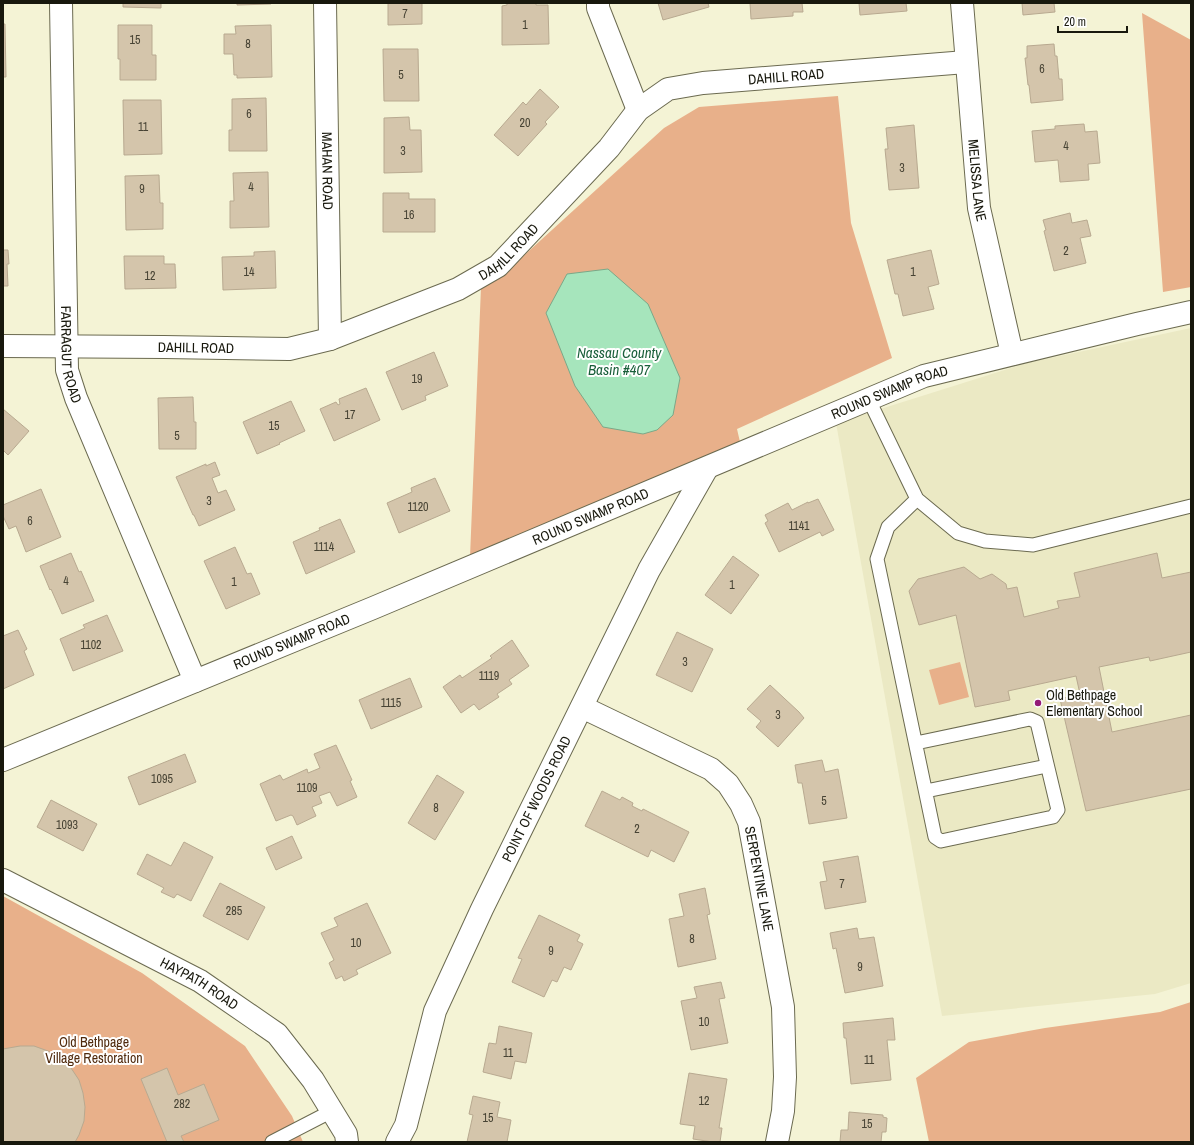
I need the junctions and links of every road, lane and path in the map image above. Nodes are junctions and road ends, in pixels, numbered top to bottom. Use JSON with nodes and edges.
{"nodes":[{"id":1,"x":61,"y":3,"type":"edge"},
{"id":2,"x":325,"y":3,"type":"edge"},
{"id":3,"x":598,"y":3,"type":"edge"},
{"id":4,"x":962,"y":3,"type":"edge"},
{"id":5,"x":966,"y":62,"type":"junction"},
{"id":6,"x":638,"y":110,"type":"junction"},
{"id":7,"x":1191,"y":312,"type":"edge"},
{"id":8,"x":330,"y":339,"type":"junction"},
{"id":9,"x":3,"y":346,"type":"edge"},
{"id":10,"x":66,"y":346,"type":"junction"},
{"id":11,"x":1012,"y":354,"type":"junction"},
{"id":12,"x":869,"y":400,"type":"junction"},
{"id":13,"x":707,"y":468,"type":"junction"},
{"id":14,"x":917,"y":499,"type":"junction"},
{"id":15,"x":1191,"y":506,"type":"edge"},
{"id":16,"x":195,"y":681,"type":"junction"},
{"id":17,"x":582,"y":707,"type":"junction"},
{"id":18,"x":916,"y":743,"type":"junction"},
{"id":19,"x":3,"y":760,"type":"edge"},
{"id":20,"x":1047,"y":766,"type":"junction"},
{"id":21,"x":926,"y":791,"type":"junction"},
{"id":22,"x":3,"y":880,"type":"edge"},
{"id":23,"x":332,"y":1111,"type":"junction"},
{"id":24,"x":272,"y":1142,"type":"edge"},
{"id":25,"x":347,"y":1142,"type":"edge"},
{"id":26,"x":397,"y":1142,"type":"edge"},
{"id":27,"x":777,"y":1142,"type":"edge"}],
"edges":[{"from":1,"to":10,"type":"street","name":"FARRAGUT ROAD"},
{"from":2,"to":8,"type":"street","name":"MAHAN ROAD"},
{"from":3,"to":6,"type":"street"},
{"from":4,"to":5,"type":"street","name":"MELISSA LANE"},
{"from":5,"to":6,"type":"street","name":"DAHILL ROAD"},
{"from":5,"to":11,"type":"street","name":"MELISSA LANE"},
{"from":6,"to":8,"type":"street","name":"DAHILL ROAD"},
{"from":7,"to":11,"type":"street","name":"ROUND SWAMP ROAD"},
{"from":8,"to":10,"type":"street","name":"DAHILL ROAD"},
{"from":9,"to":10,"type":"street","name":"DAHILL ROAD"},
{"from":10,"to":16,"type":"street","name":"FARRAGUT ROAD"},
{"from":11,"to":12,"type":"street","name":"ROUND SWAMP ROAD"},
{"from":12,"to":13,"type":"street","name":"ROUND SWAMP ROAD"},
{"from":12,"to":14,"type":"lane"},
{"from":13,"to":16,"type":"street","name":"ROUND SWAMP ROAD"},
{"from":13,"to":17,"type":"street","name":"POINT OF WOODS ROAD"},
{"from":14,"to":15,"type":"lane"},
{"from":14,"to":18,"type":"lane"},
{"from":16,"to":19,"type":"street","name":"ROUND SWAMP ROAD"},
{"from":17,"to":26,"type":"street","name":"POINT OF WOODS ROAD"},
{"from":17,"to":27,"type":"street","name":"SERPENTINE LANE"},
{"from":18,"to":20,"type":"lane"},
{"from":18,"to":21,"type":"lane"},
{"from":20,"to":21,"type":"lane"},
{"from":20,"to":21,"type":"lane"},
{"from":22,"to":23,"type":"street","name":"HAYPATH ROAD"},
{"from":23,"to":24,"type":"lane"},
{"from":23,"to":25,"type":"street","name":"HAYPATH ROAD"}]}
